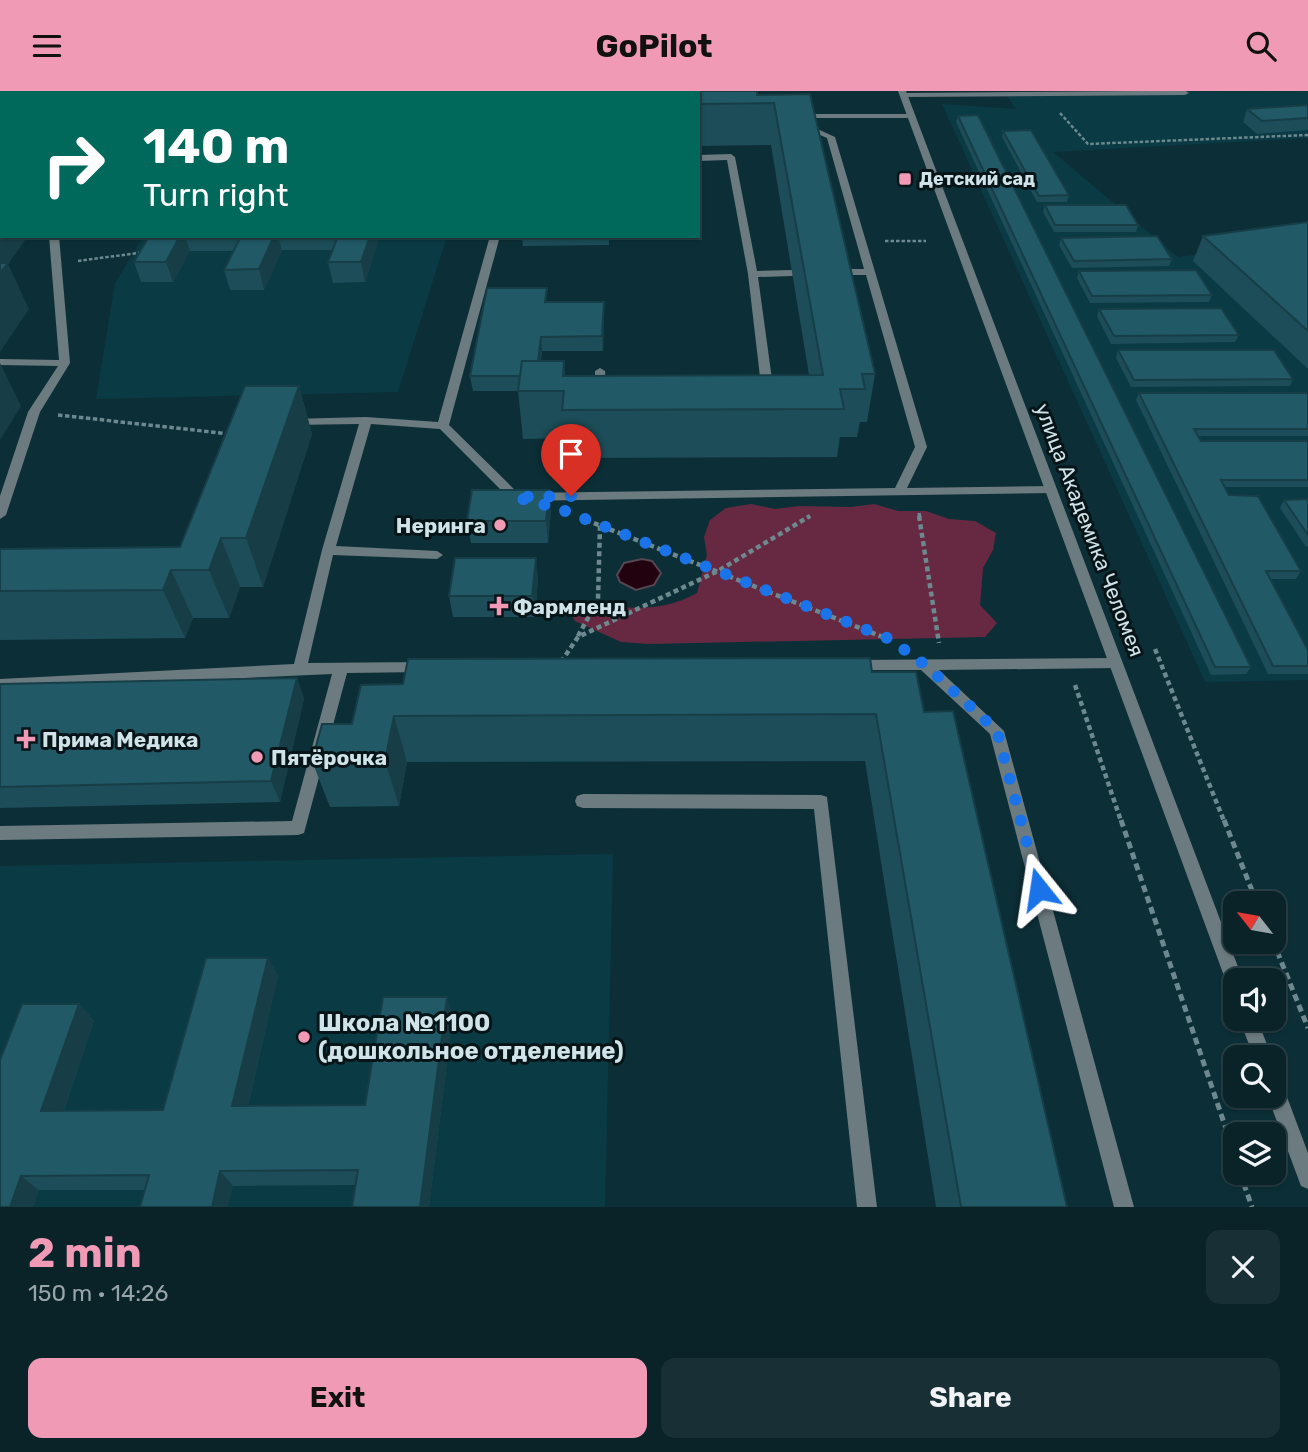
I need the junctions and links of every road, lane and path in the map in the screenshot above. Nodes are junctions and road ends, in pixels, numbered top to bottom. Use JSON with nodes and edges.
{"nodes":[{"id":1,"x":903,"y":93,"type":"edge"},
{"id":2,"x":1185,"y":93,"type":"dead end"},
{"id":3,"x":1044,"y":94,"type":"junction"},
{"id":4,"x":911,"y":116,"type":"junction"},
{"id":5,"x":1308,"y":135,"type":"edge"},
{"id":6,"x":700,"y":158,"type":"edge"},
{"id":7,"x":54,"y":238,"type":"edge"},
{"id":8,"x":494,"y":238,"type":"edge"},
{"id":9,"x":880,"y":241,"type":"dead end"},
{"id":10,"x":926,"y":241,"type":"dead end"},
{"id":11,"x":146,"y":252,"type":"edge"},
{"id":12,"x":56,"y":264,"type":"junction"},
{"id":13,"x":834,"y":272,"type":"edge"},
{"id":14,"x":870,"y":272,"type":"junction"},
{"id":15,"x":792,"y":273,"type":"edge"},
{"id":16,"x":753,"y":274,"type":"junction"},
{"id":17,"x":0,"y":362,"type":"edge"},
{"id":18,"x":65,"y":363,"type":"junction"},
{"id":19,"x":600,"y":371,"type":"dead end"},
{"id":20,"x":755,"y":400,"type":"edge"},
{"id":21,"x":615,"y":402,"type":"edge"},
{"id":22,"x":34,"y":412,"type":"junction"},
{"id":23,"x":366,"y":420,"type":"junction"},
{"id":24,"x":443,"y":426,"type":"junction"},
{"id":25,"x":238,"y":435,"type":"joint"},
{"id":26,"x":1050,"y":490,"type":"junction"},
{"id":27,"x":899,"y":492,"type":"junction"},
{"id":28,"x":916,"y":492,"type":"junction"},
{"id":29,"x":850,"y":493,"type":"junction"},
{"id":30,"x":0,"y":515,"type":"edge"},
{"id":31,"x":580,"y":517,"type":"dead end"},
{"id":32,"x":600,"y":525,"type":"junction"},
{"id":33,"x":328,"y":550,"type":"junction"},
{"id":34,"x":437,"y":555,"type":"dead end"},
{"id":35,"x":718,"y":571,"type":"junction"},
{"id":36,"x":578,"y":637,"type":"junction"},
{"id":37,"x":1155,"y":649,"type":"dead end"},
{"id":38,"x":1067,"y":663,"type":"junction"},
{"id":39,"x":1115,"y":663,"type":"junction"},
{"id":40,"x":843,"y":665,"type":"edge"},
{"id":41,"x":933,"y":665,"type":"junction"},
{"id":42,"x":559,"y":666,"type":"edge"},
{"id":43,"x":436,"y":667,"type":"edge"},
{"id":44,"x":341,"y":668,"type":"junction"},
{"id":45,"x":300,"y":669,"type":"junction"},
{"id":46,"x":0,"y":684,"type":"edge"},
{"id":47,"x":583,"y":801,"type":"dead end"},
{"id":48,"x":0,"y":833,"type":"edge"},
{"id":49,"x":1252,"y":891,"type":"edge"},
{"id":50,"x":1278,"y":954,"type":"edge"},
{"id":51,"x":1230,"y":968,"type":"edge"},
{"id":52,"x":1308,"y":1028,"type":"edge"},
{"id":53,"x":1282,"y":1108,"type":"edge"},
{"id":54,"x":1224,"y":1122,"type":"edge"},
{"id":55,"x":1308,"y":1178,"type":"edge"},
{"id":56,"x":1244,"y":1185,"type":"edge"},
{"id":57,"x":867,"y":1207,"type":"edge"},
{"id":58,"x":1124,"y":1207,"type":"edge"},
{"id":59,"x":1252,"y":1207,"type":"edge"}],
"edges":[{"from":1,"to":3,"type":"street"},
{"from":1,"to":4,"type":"street","name":"улица Академика Челомея"},
{"from":2,"to":3,"type":"street"},
{"from":3,"to":5,"type":"path"},
{"from":4,"to":14,"type":"street"},
{"from":4,"to":26,"type":"street","name":"улица Академика Челомея"},
{"from":6,"to":16,"type":"street"},
{"from":7,"to":12,"type":"street"},
{"from":8,"to":24,"type":"street"},
{"from":9,"to":10,"type":"path"},
{"from":11,"to":12,"type":"path"},
{"from":12,"to":18,"type":"street"},
{"from":13,"to":14,"type":"street"},
{"from":14,"to":27,"type":"street"},
{"from":15,"to":16,"type":"street"},
{"from":16,"to":20,"type":"street"},
{"from":17,"to":18,"type":"street"},
{"from":18,"to":22,"type":"street"},
{"from":19,"to":21,"type":"street"},
{"from":22,"to":25,"type":"path"},
{"from":22,"to":30,"type":"street"},
{"from":23,"to":24,"type":"street"},
{"from":23,"to":25,"type":"street"},
{"from":23,"to":33,"type":"street"},
{"from":24,"to":29,"type":"street"},
{"from":26,"to":28,"type":"street"},
{"from":26,"to":39,"type":"street","name":"улица Академика Челомея"},
{"from":27,"to":28,"type":"street"},
{"from":27,"to":29,"type":"street"},
{"from":28,"to":41,"type":"path"},
{"from":29,"to":35,"type":"path"},
{"from":31,"to":32,"type":"path"},
{"from":32,"to":35,"type":"path"},
{"from":32,"to":36,"type":"path"},
{"from":33,"to":34,"type":"street"},
{"from":33,"to":45,"type":"street"},
{"from":35,"to":36,"type":"path"},
{"from":35,"to":41,"type":"path"},
{"from":36,"to":42,"type":"path"},
{"from":37,"to":49,"type":"path"},
{"from":38,"to":39,"type":"street"},
{"from":38,"to":41,"type":"street"},
{"from":38,"to":54,"type":"path"},
{"from":39,"to":51,"type":"street","name":"улица Академика Челомея"},
{"from":40,"to":41,"type":"street"},
{"from":41,"to":58,"type":"street"},
{"from":43,"to":44,"type":"street"},
{"from":44,"to":45,"type":"street"},
{"from":44,"to":48,"type":"street"},
{"from":45,"to":46,"type":"street"},
{"from":47,"to":57,"type":"street"},
{"from":50,"to":52,"type":"path"},
{"from":53,"to":55,"type":"street"},
{"from":56,"to":59,"type":"path"}]}
